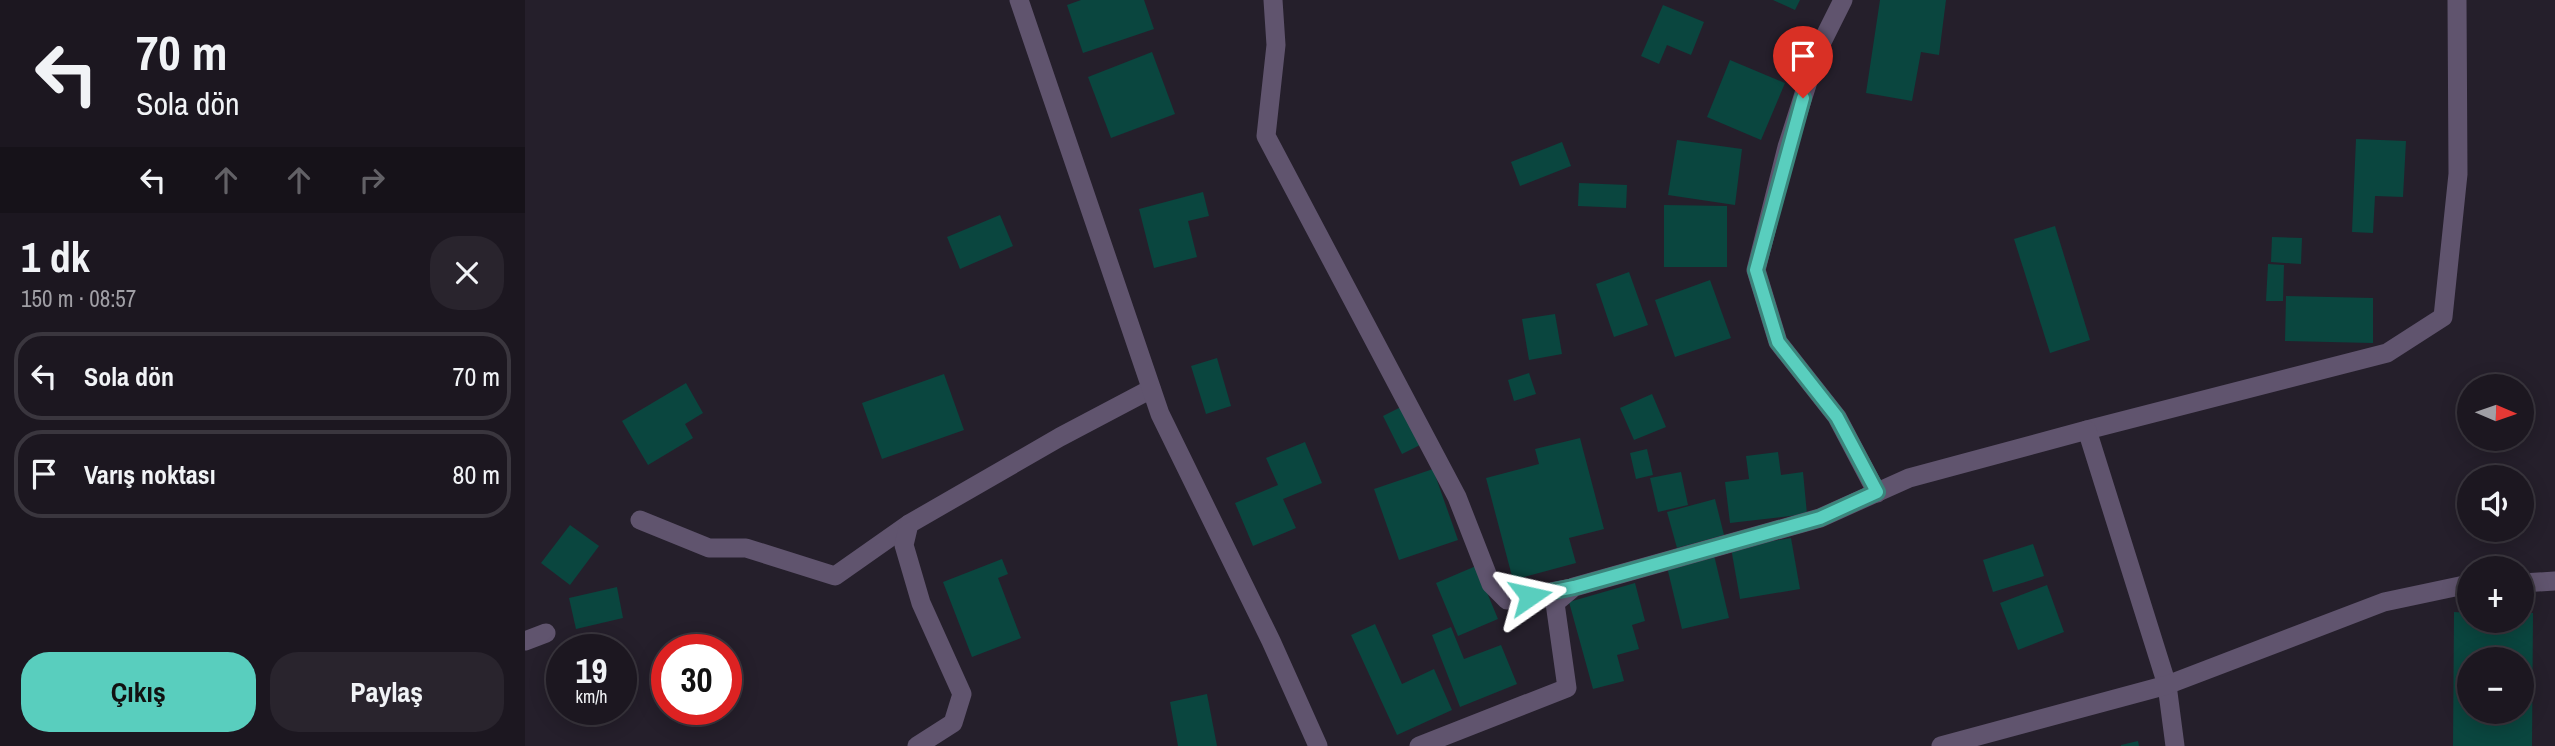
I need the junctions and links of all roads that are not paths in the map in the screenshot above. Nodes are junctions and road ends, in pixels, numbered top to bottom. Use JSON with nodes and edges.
{"nodes":[{"id":1,"x":1019,"y":0,"type":"edge"},
{"id":2,"x":1273,"y":0,"type":"edge"},
{"id":3,"x":1843,"y":0,"type":"edge"},
{"id":4,"x":2457,"y":0,"type":"edge"},
{"id":5,"x":1151,"y":389,"type":"junction"},
{"id":6,"x":2087,"y":430,"type":"junction"},
{"id":7,"x":1877,"y":492,"type":"junction"},
{"id":8,"x":640,"y":520,"type":"dead end"},
{"id":9,"x":909,"y":524,"type":"junction"},
{"id":10,"x":2555,"y":581,"type":"edge"},
{"id":11,"x":2534,"y":582,"type":"edge"},
{"id":12,"x":2457,"y":586,"type":"edge"},
{"id":13,"x":1574,"y":587,"type":"junction"},
{"id":14,"x":546,"y":633,"type":"dead end"},
{"id":15,"x":525,"y":641,"type":"edge"},
{"id":16,"x":2167,"y":685,"type":"junction"},
{"id":17,"x":917,"y":746,"type":"edge"},
{"id":18,"x":1318,"y":746,"type":"edge"},
{"id":19,"x":1419,"y":746,"type":"edge"},
{"id":20,"x":1941,"y":746,"type":"edge"},
{"id":21,"x":2175,"y":746,"type":"edge"}],
"edges":[{"from":1,"to":5,"type":"street"},
{"from":2,"to":13,"type":"street"},
{"from":3,"to":7,"type":"street"},
{"from":4,"to":6,"type":"street"},
{"from":5,"to":9,"type":"street"},
{"from":5,"to":18,"type":"street"},
{"from":6,"to":7,"type":"street"},
{"from":6,"to":16,"type":"street"},
{"from":7,"to":13,"type":"street"},
{"from":8,"to":9,"type":"street"},
{"from":9,"to":17,"type":"street"},
{"from":10,"to":11,"type":"street"},
{"from":12,"to":16,"type":"street"},
{"from":13,"to":19,"type":"street"},
{"from":14,"to":15,"type":"street"},
{"from":16,"to":20,"type":"street"},
{"from":16,"to":21,"type":"street"}]}
